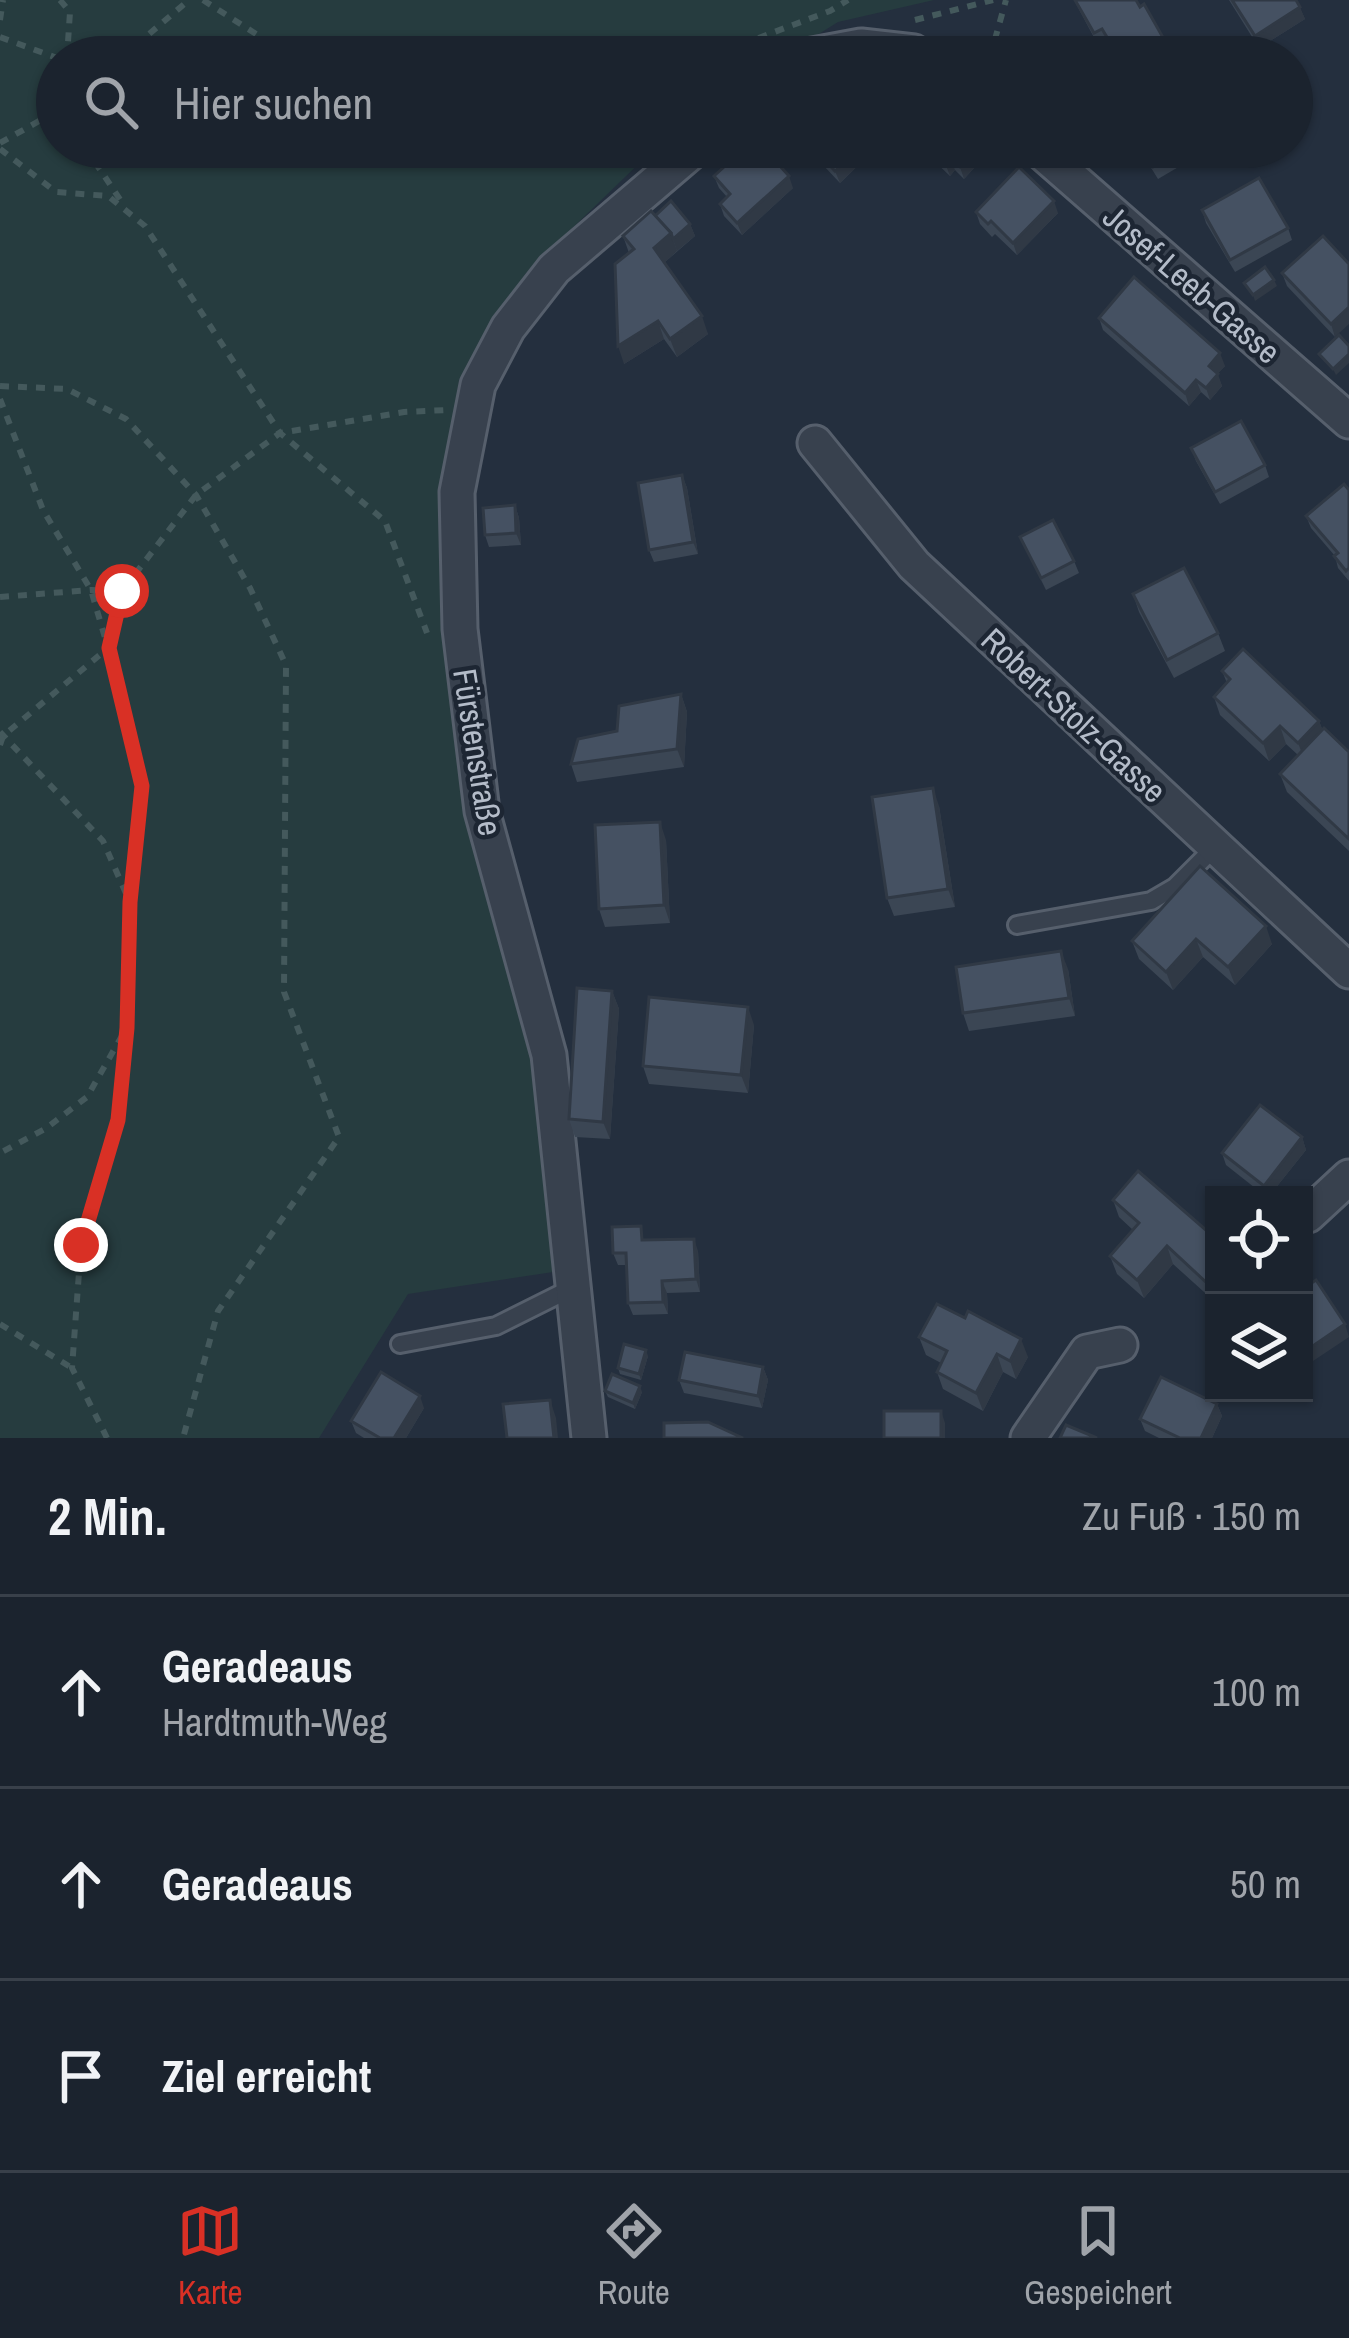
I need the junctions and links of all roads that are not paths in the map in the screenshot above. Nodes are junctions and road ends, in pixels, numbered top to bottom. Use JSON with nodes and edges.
{"nodes":[{"id":1,"x":672,"y":168,"type":"edge"},
{"id":2,"x":1060,"y":168,"type":"edge"},
{"id":3,"x":1349,"y":422,"type":"edge"},
{"id":4,"x":815,"y":443,"type":"dead end"},
{"id":5,"x":1215,"y":847,"type":"junction"},
{"id":6,"x":1017,"y":925,"type":"dead end"},
{"id":7,"x":1349,"y":971,"type":"edge"},
{"id":8,"x":1349,"y":1177,"type":"edge"},
{"id":9,"x":1313,"y":1210,"type":"edge"},
{"id":10,"x":572,"y":1288,"type":"junction"},
{"id":11,"x":400,"y":1344,"type":"dead end"},
{"id":12,"x":1120,"y":1345,"type":"dead end"},
{"id":13,"x":589,"y":1438,"type":"edge"},
{"id":14,"x":1028,"y":1438,"type":"edge"}],
"edges":[{"from":1,"to":10,"type":"street","name":"Fürstenstraße"},
{"from":2,"to":3,"type":"street","name":"Josef-Leeb-Gasse"},
{"from":4,"to":5,"type":"street","name":"Robert-Stolz-Gasse"},
{"from":5,"to":6,"type":"lane"},
{"from":5,"to":7,"type":"street","name":"Robert-Stolz-Gasse"},
{"from":8,"to":9,"type":"street"},
{"from":10,"to":11,"type":"lane"},
{"from":10,"to":13,"type":"street","name":"Fürstenstraße"},
{"from":12,"to":14,"type":"street"}]}
